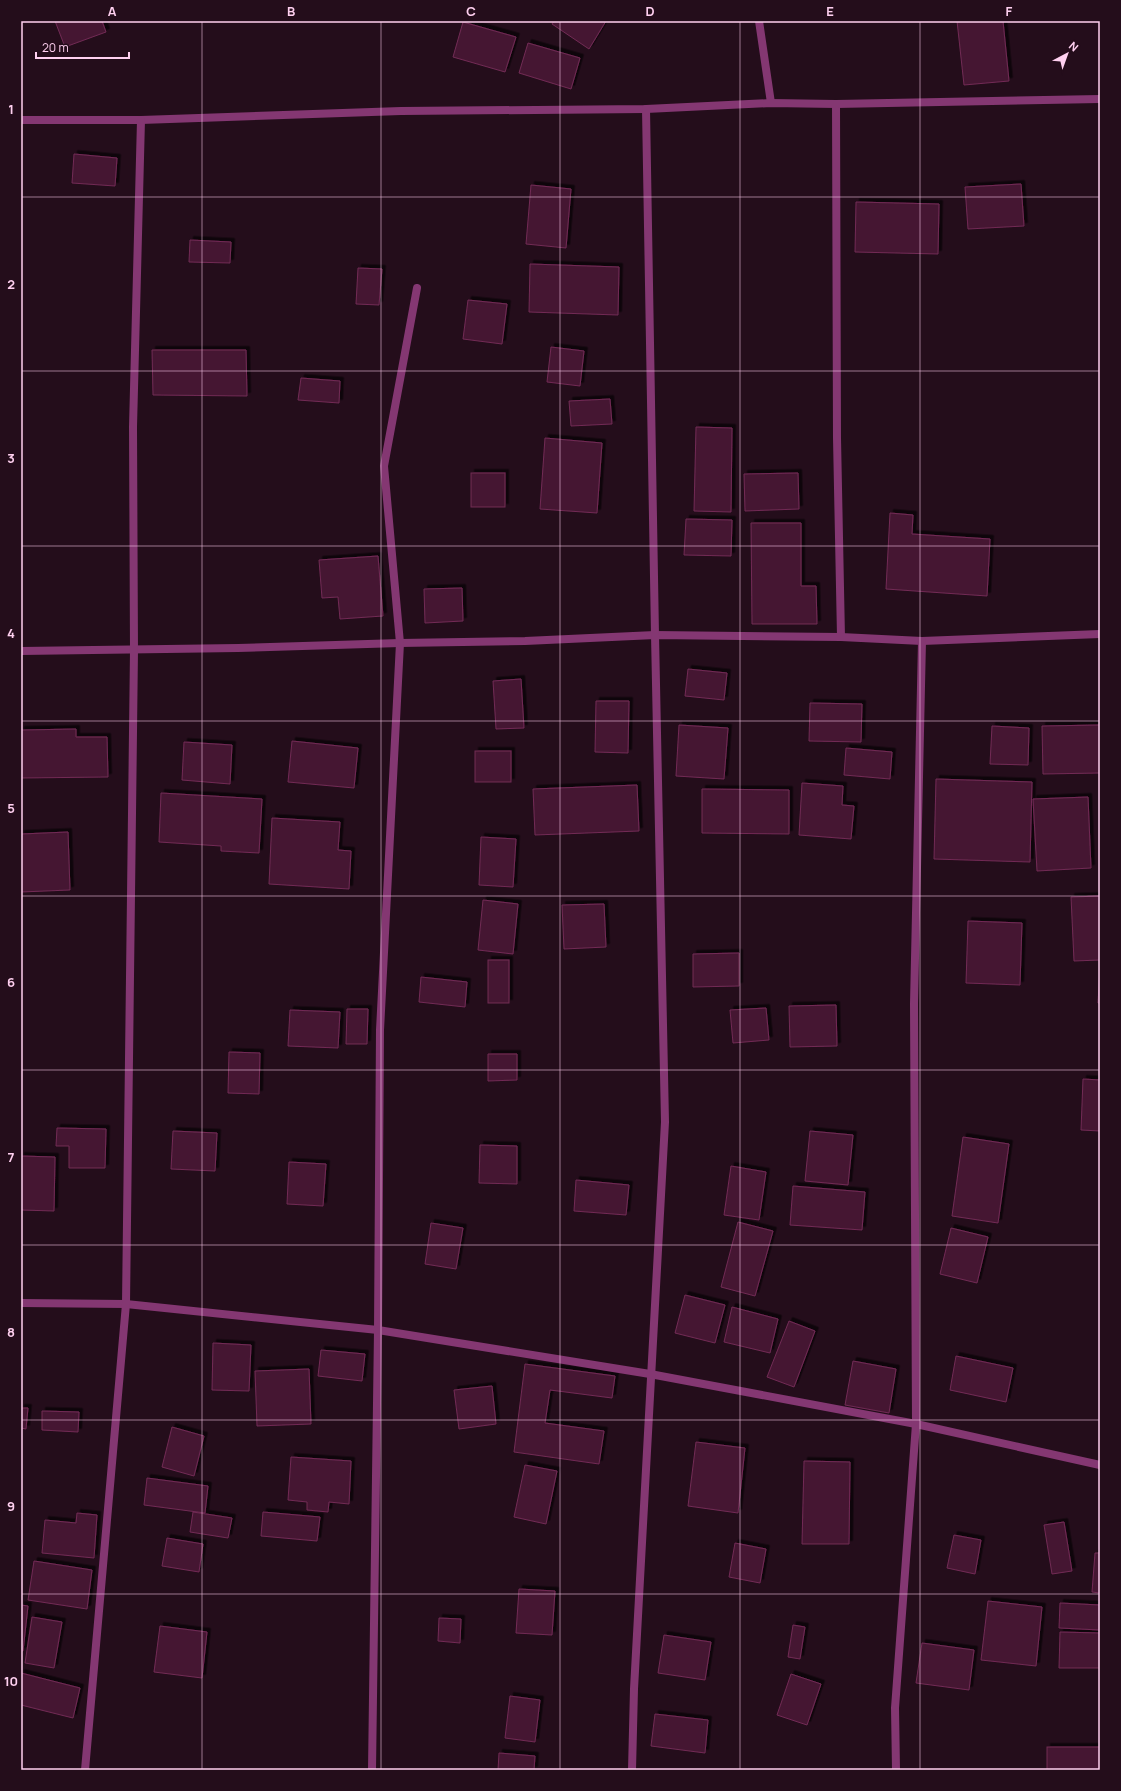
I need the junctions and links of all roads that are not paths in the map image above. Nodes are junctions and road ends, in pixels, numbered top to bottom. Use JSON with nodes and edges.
{"nodes":[{"id":1,"x":759,"y":21,"type":"edge"},
{"id":2,"x":1100,"y":99,"type":"edge"},
{"id":3,"x":771,"y":102,"type":"junction"},
{"id":4,"x":836,"y":104,"type":"junction"},
{"id":5,"x":646,"y":109,"type":"junction"},
{"id":6,"x":21,"y":120,"type":"edge"},
{"id":7,"x":141,"y":120,"type":"junction"},
{"id":8,"x":417,"y":288,"type":"dead end"},
{"id":9,"x":1100,"y":634,"type":"edge"},
{"id":10,"x":655,"y":635,"type":"junction"},
{"id":11,"x":841,"y":637,"type":"junction"},
{"id":12,"x":922,"y":641,"type":"junction"},
{"id":13,"x":400,"y":643,"type":"junction"},
{"id":14,"x":134,"y":650,"type":"junction"},
{"id":15,"x":21,"y":651,"type":"edge"},
{"id":16,"x":21,"y":1303,"type":"edge"},
{"id":17,"x":126,"y":1304,"type":"junction"},
{"id":18,"x":378,"y":1330,"type":"junction"},
{"id":19,"x":650,"y":1374,"type":"junction"},
{"id":20,"x":916,"y":1424,"type":"junction"},
{"id":21,"x":1100,"y":1465,"type":"edge"},
{"id":22,"x":85,"y":1770,"type":"edge"},
{"id":23,"x":372,"y":1770,"type":"edge"},
{"id":24,"x":632,"y":1770,"type":"edge"},
{"id":25,"x":896,"y":1770,"type":"edge"}],
"edges":[{"from":1,"to":3,"type":"street"},
{"from":2,"to":4,"type":"street"},
{"from":3,"to":4,"type":"street"},
{"from":3,"to":5,"type":"street"},
{"from":4,"to":11,"type":"street"},
{"from":5,"to":7,"type":"street"},
{"from":5,"to":10,"type":"street"},
{"from":6,"to":7,"type":"street"},
{"from":7,"to":14,"type":"street"},
{"from":8,"to":13,"type":"street"},
{"from":9,"to":12,"type":"street"},
{"from":10,"to":11,"type":"street"},
{"from":10,"to":13,"type":"street"},
{"from":10,"to":19,"type":"street"},
{"from":11,"to":12,"type":"street"},
{"from":12,"to":20,"type":"street"},
{"from":13,"to":14,"type":"street"},
{"from":13,"to":18,"type":"street"},
{"from":14,"to":15,"type":"street"},
{"from":14,"to":17,"type":"street"},
{"from":16,"to":17,"type":"street"},
{"from":17,"to":18,"type":"street"},
{"from":17,"to":22,"type":"street"},
{"from":18,"to":19,"type":"street"},
{"from":18,"to":23,"type":"street"},
{"from":19,"to":20,"type":"street"},
{"from":19,"to":24,"type":"street"},
{"from":20,"to":21,"type":"street"},
{"from":20,"to":25,"type":"street"}]}
